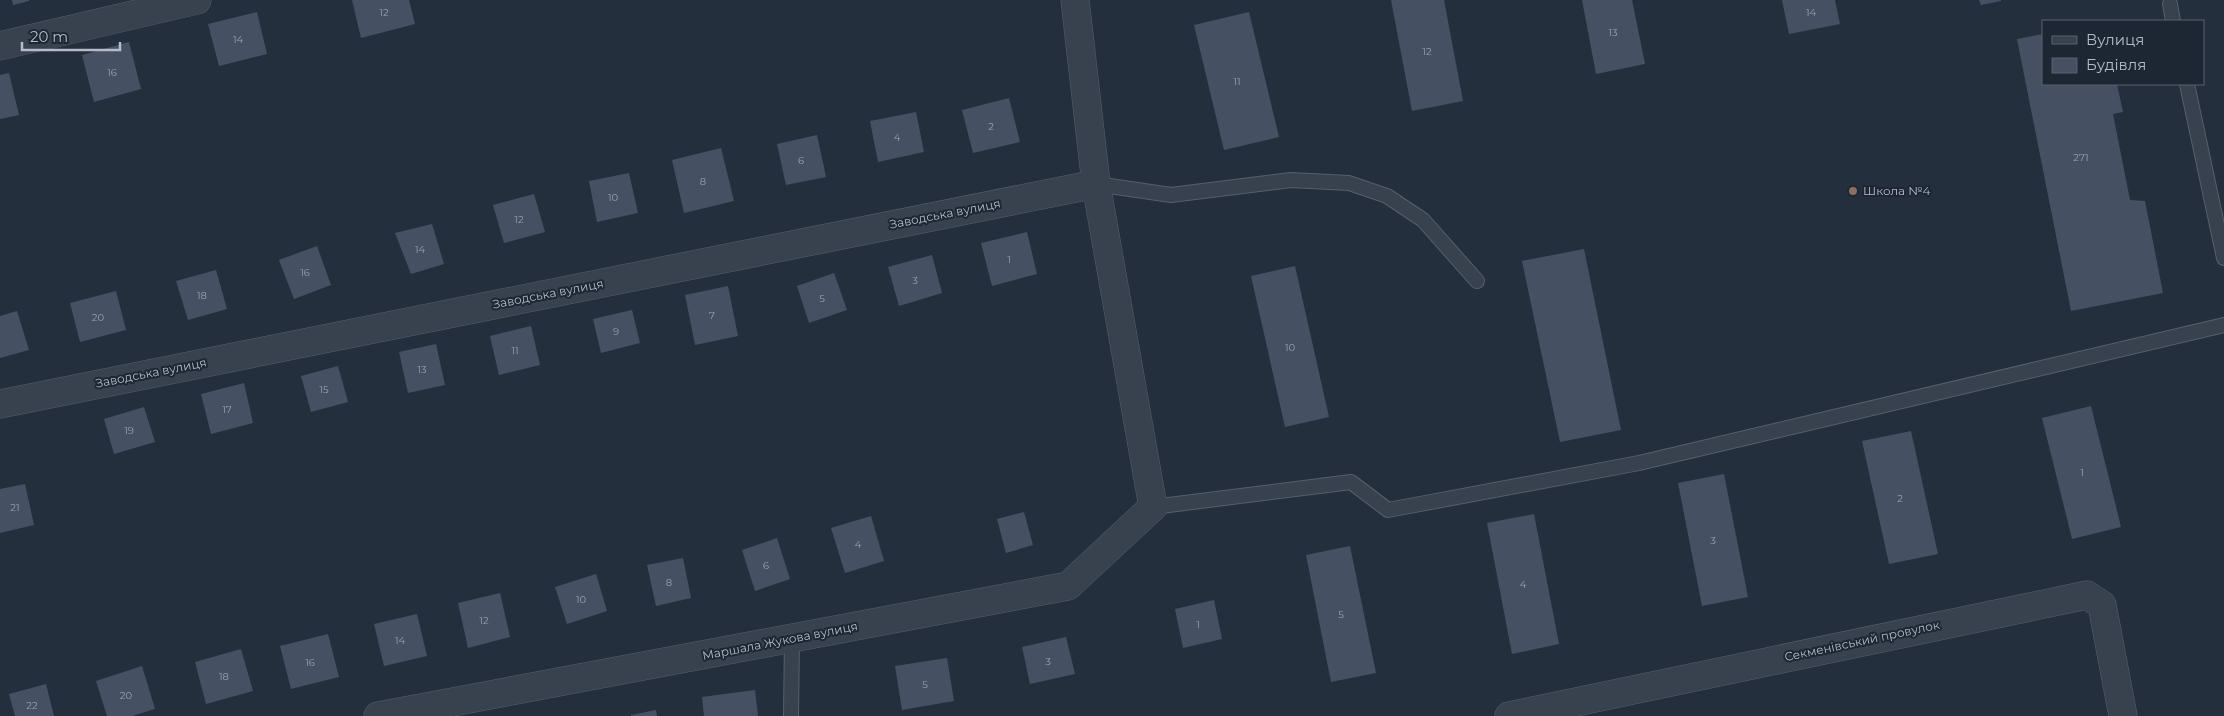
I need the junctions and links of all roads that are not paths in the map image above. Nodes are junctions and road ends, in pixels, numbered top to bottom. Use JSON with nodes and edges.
{"nodes":[{"id":1,"x":197,"y":0,"type":"edge"},
{"id":2,"x":1075,"y":0,"type":"edge"},
{"id":3,"x":2170,"y":4,"type":"dead end"},
{"id":4,"x":2173,"y":20,"type":"edge"},
{"id":5,"x":0,"y":46,"type":"edge"},
{"id":6,"x":2186,"y":85,"type":"edge"},
{"id":7,"x":1096,"y":184,"type":"junction"},
{"id":8,"x":2224,"y":258,"type":"edge"},
{"id":9,"x":1477,"y":281,"type":"dead end"},
{"id":10,"x":2224,"y":325,"type":"edge"},
{"id":11,"x":0,"y":404,"type":"edge"},
{"id":12,"x":1153,"y":507,"type":"junction"},
{"id":13,"x":792,"y":638,"type":"junction"},
{"id":14,"x":378,"y":716,"type":"edge"},
{"id":15,"x":791,"y":716,"type":"edge"},
{"id":16,"x":1509,"y":716,"type":"edge"},
{"id":17,"x":2123,"y":716,"type":"edge"}],
"edges":[{"from":1,"to":5,"type":"street"},
{"from":2,"to":7,"type":"street"},
{"from":3,"to":4,"type":"lane"},
{"from":6,"to":8,"type":"lane"},
{"from":7,"to":9,"type":"lane"},
{"from":7,"to":11,"type":"street","name":"Заводська вулиця"},
{"from":7,"to":12,"type":"street"},
{"from":10,"to":12,"type":"lane"},
{"from":12,"to":13,"type":"street","name":"Маршала Жукова вулиця"},
{"from":13,"to":14,"type":"street","name":"Маршала Жукова вулиця"},
{"from":13,"to":15,"type":"lane"},
{"from":16,"to":17,"type":"street","name":"Секменівський провулок"}]}
